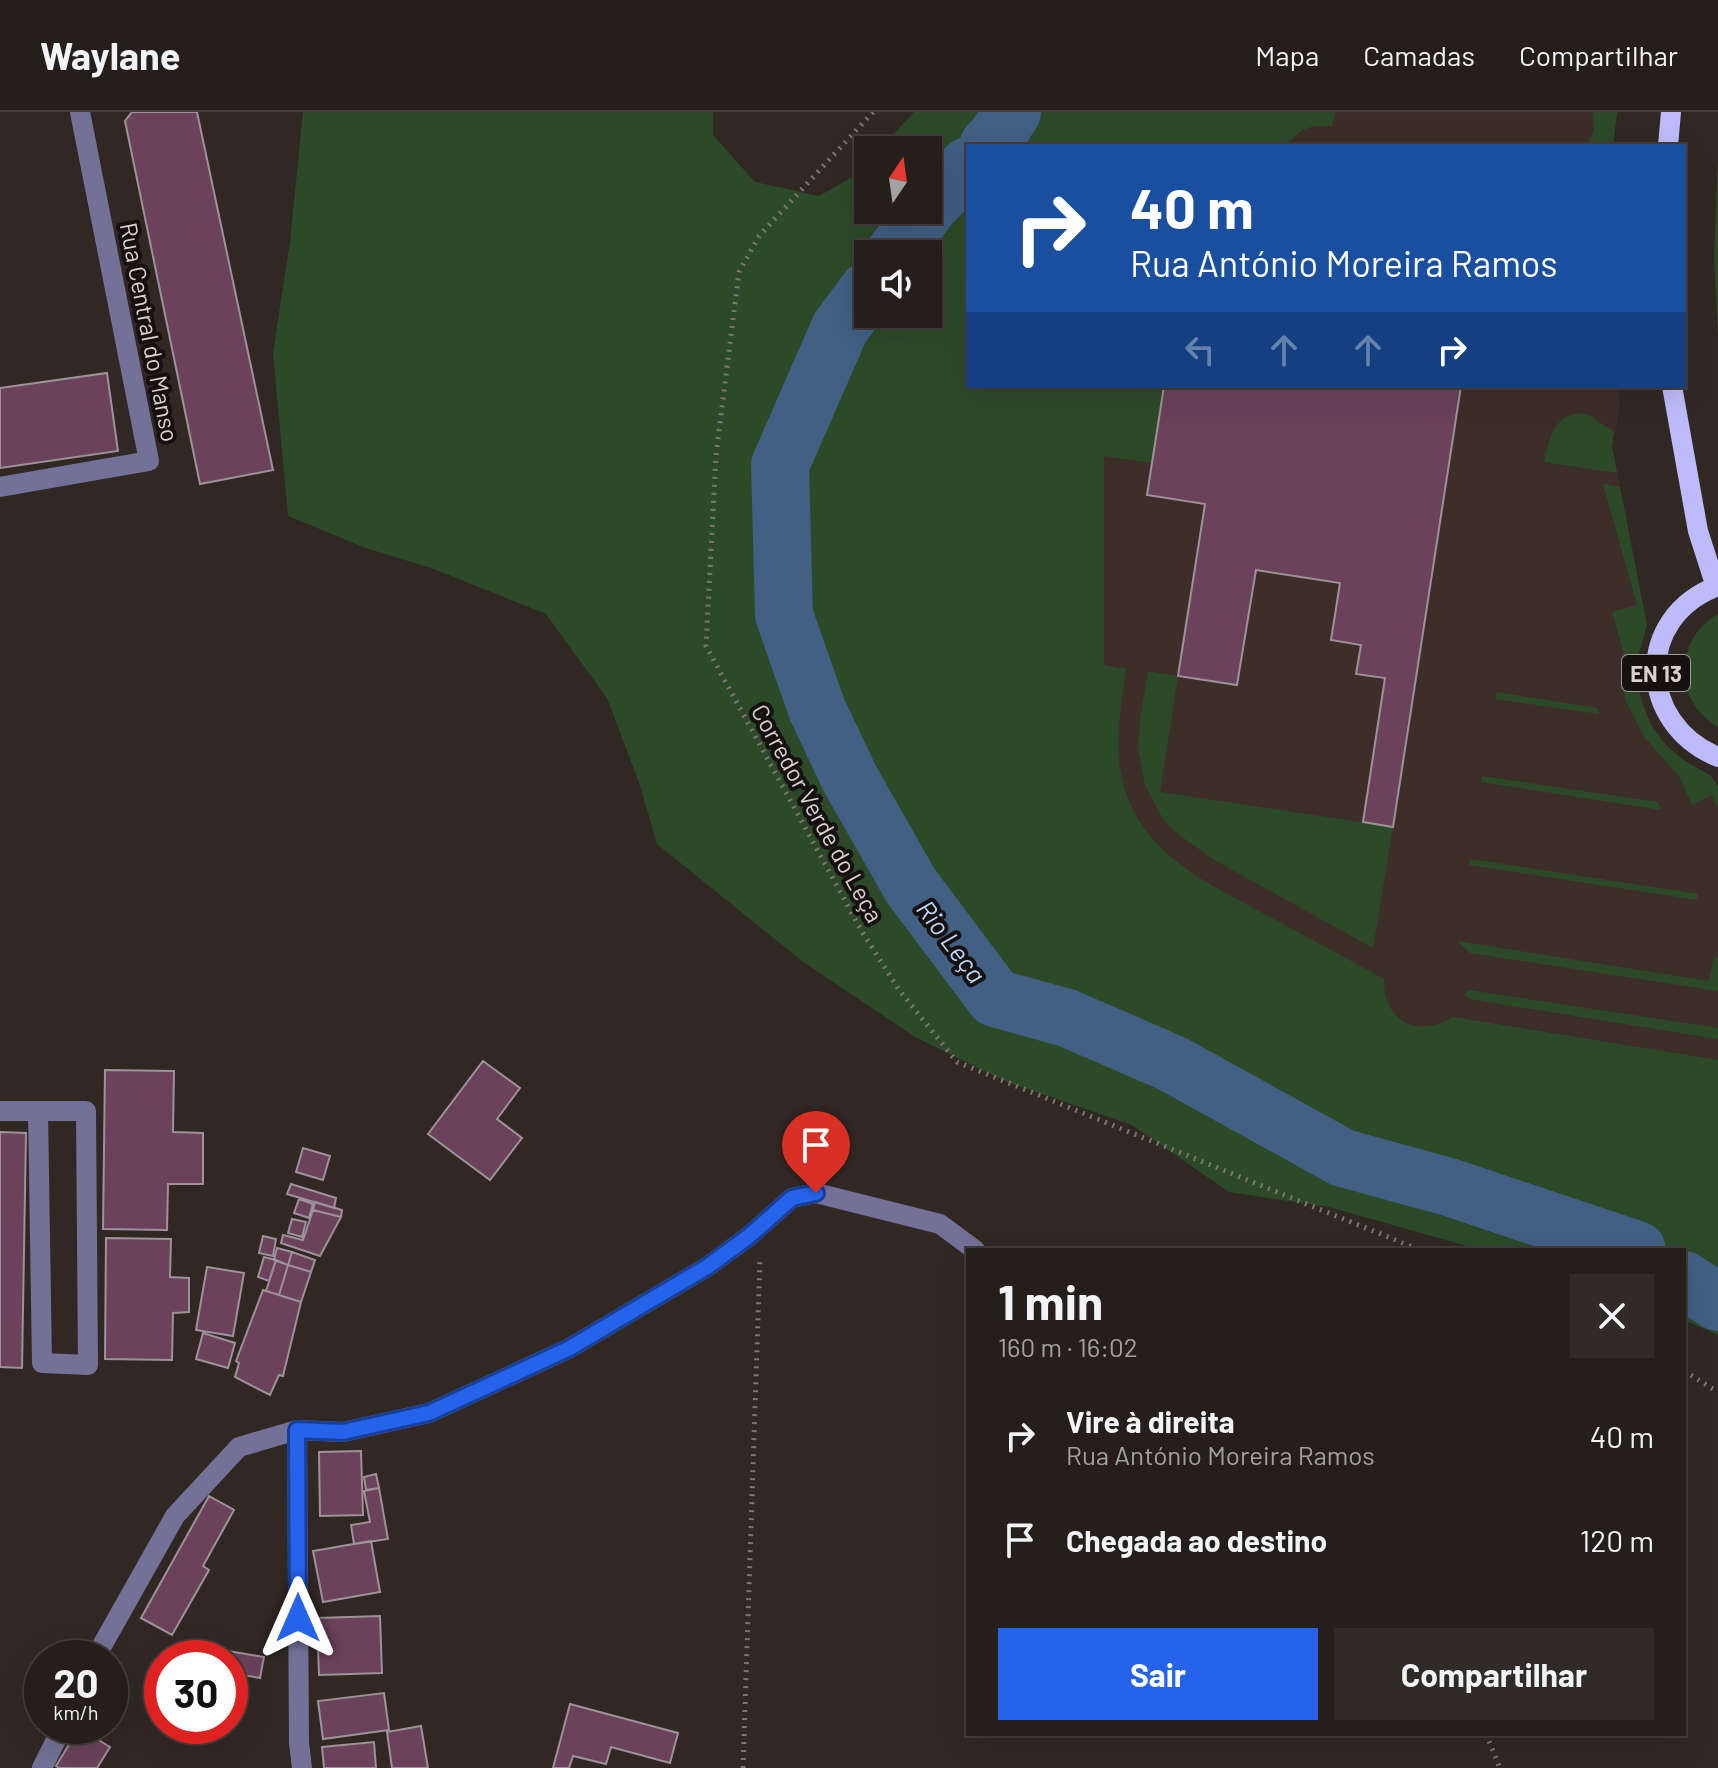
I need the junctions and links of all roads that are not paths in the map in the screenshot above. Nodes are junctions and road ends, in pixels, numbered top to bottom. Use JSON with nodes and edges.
{"nodes":[{"id":1,"x":80,"y":112,"type":"edge"},
{"id":2,"x":1671,"y":112,"type":"edge"},
{"id":3,"x":1668,"y":144,"type":"edge"},
{"id":4,"x":1672,"y":388,"type":"edge"},
{"id":5,"x":0,"y":487,"type":"edge"},
{"id":6,"x":1717,"y":587,"type":"edge"},
{"id":7,"x":1718,"y":757,"type":"edge"},
{"id":8,"x":0,"y":1111,"type":"edge"},
{"id":9,"x":38,"y":1111,"type":"junction"},
{"id":10,"x":972,"y":1248,"type":"edge"},
{"id":11,"x":297,"y":1430,"type":"junction"},
{"id":12,"x":105,"y":1640,"type":"edge"},
{"id":13,"x":54,"y":1744,"type":"edge"},
{"id":14,"x":42,"y":1768,"type":"edge"},
{"id":15,"x":302,"y":1768,"type":"edge"}],
"edges":[{"from":1,"to":5,"type":"street","name":"Rua Central do Manso"},
{"from":2,"to":3,"type":"main road"},
{"from":4,"to":6,"type":"main road","number":"EN 13"},
{"from":6,"to":7,"type":"main road","number":"EN 13"},
{"from":8,"to":9,"type":"street"},
{"from":9,"to":9,"type":"street"},
{"from":10,"to":11,"type":"street"},
{"from":11,"to":12,"type":"street"},
{"from":11,"to":15,"type":"street"},
{"from":13,"to":14,"type":"street"}]}
